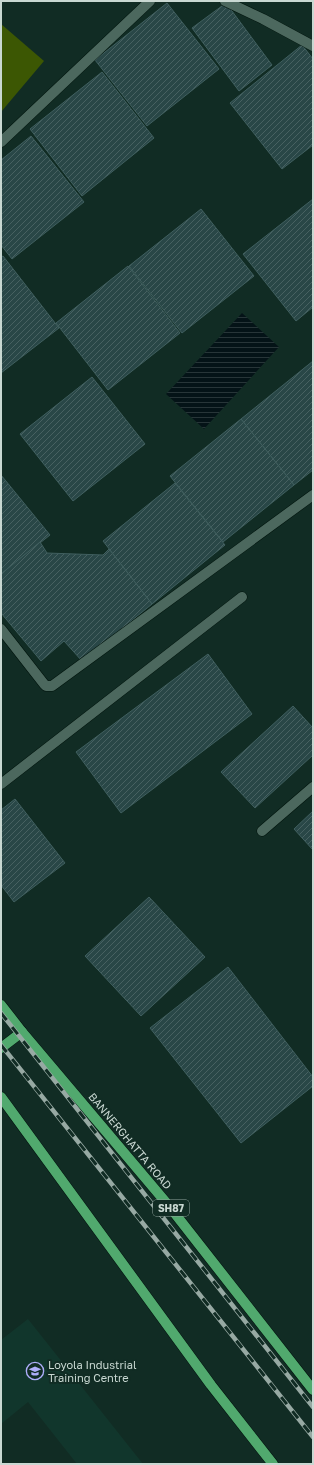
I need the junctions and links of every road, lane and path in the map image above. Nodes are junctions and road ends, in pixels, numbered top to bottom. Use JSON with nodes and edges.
{"nodes":[{"id":1,"x":150,"y":1,"type":"edge"},
{"id":2,"x":225,"y":1,"type":"edge"},
{"id":3,"x":313,"y":46,"type":"edge"},
{"id":4,"x":1,"y":142,"type":"edge"},
{"id":5,"x":313,"y":495,"type":"edge"},
{"id":6,"x":242,"y":597,"type":"dead end"},
{"id":7,"x":1,"y":629,"type":"edge"},
{"id":8,"x":1,"y":784,"type":"edge"},
{"id":9,"x":313,"y":787,"type":"edge"},
{"id":10,"x":262,"y":831,"type":"dead end"},
{"id":11,"x":1,"y":1005,"type":"edge"},
{"id":12,"x":22,"y":1032,"type":"junction"},
{"id":13,"x":1,"y":1048,"type":"edge"},
{"id":14,"x":1,"y":1097,"type":"edge"},
{"id":15,"x":313,"y":1390,"type":"edge"},
{"id":16,"x":273,"y":1464,"type":"edge"}],
"edges":[{"from":1,"to":4,"type":"street"},
{"from":2,"to":3,"type":"street"},
{"from":5,"to":7,"type":"street"},
{"from":6,"to":8,"type":"street"},
{"from":9,"to":10,"type":"street"},
{"from":11,"to":12,"type":"main road","name":"BANNERGHATTA ROAD","number":"SH87"},
{"from":12,"to":13,"type":"main road"},
{"from":12,"to":15,"type":"main road","name":"BANNERGHATTA ROAD","number":"SH87"},
{"from":14,"to":16,"type":"main road"}]}
